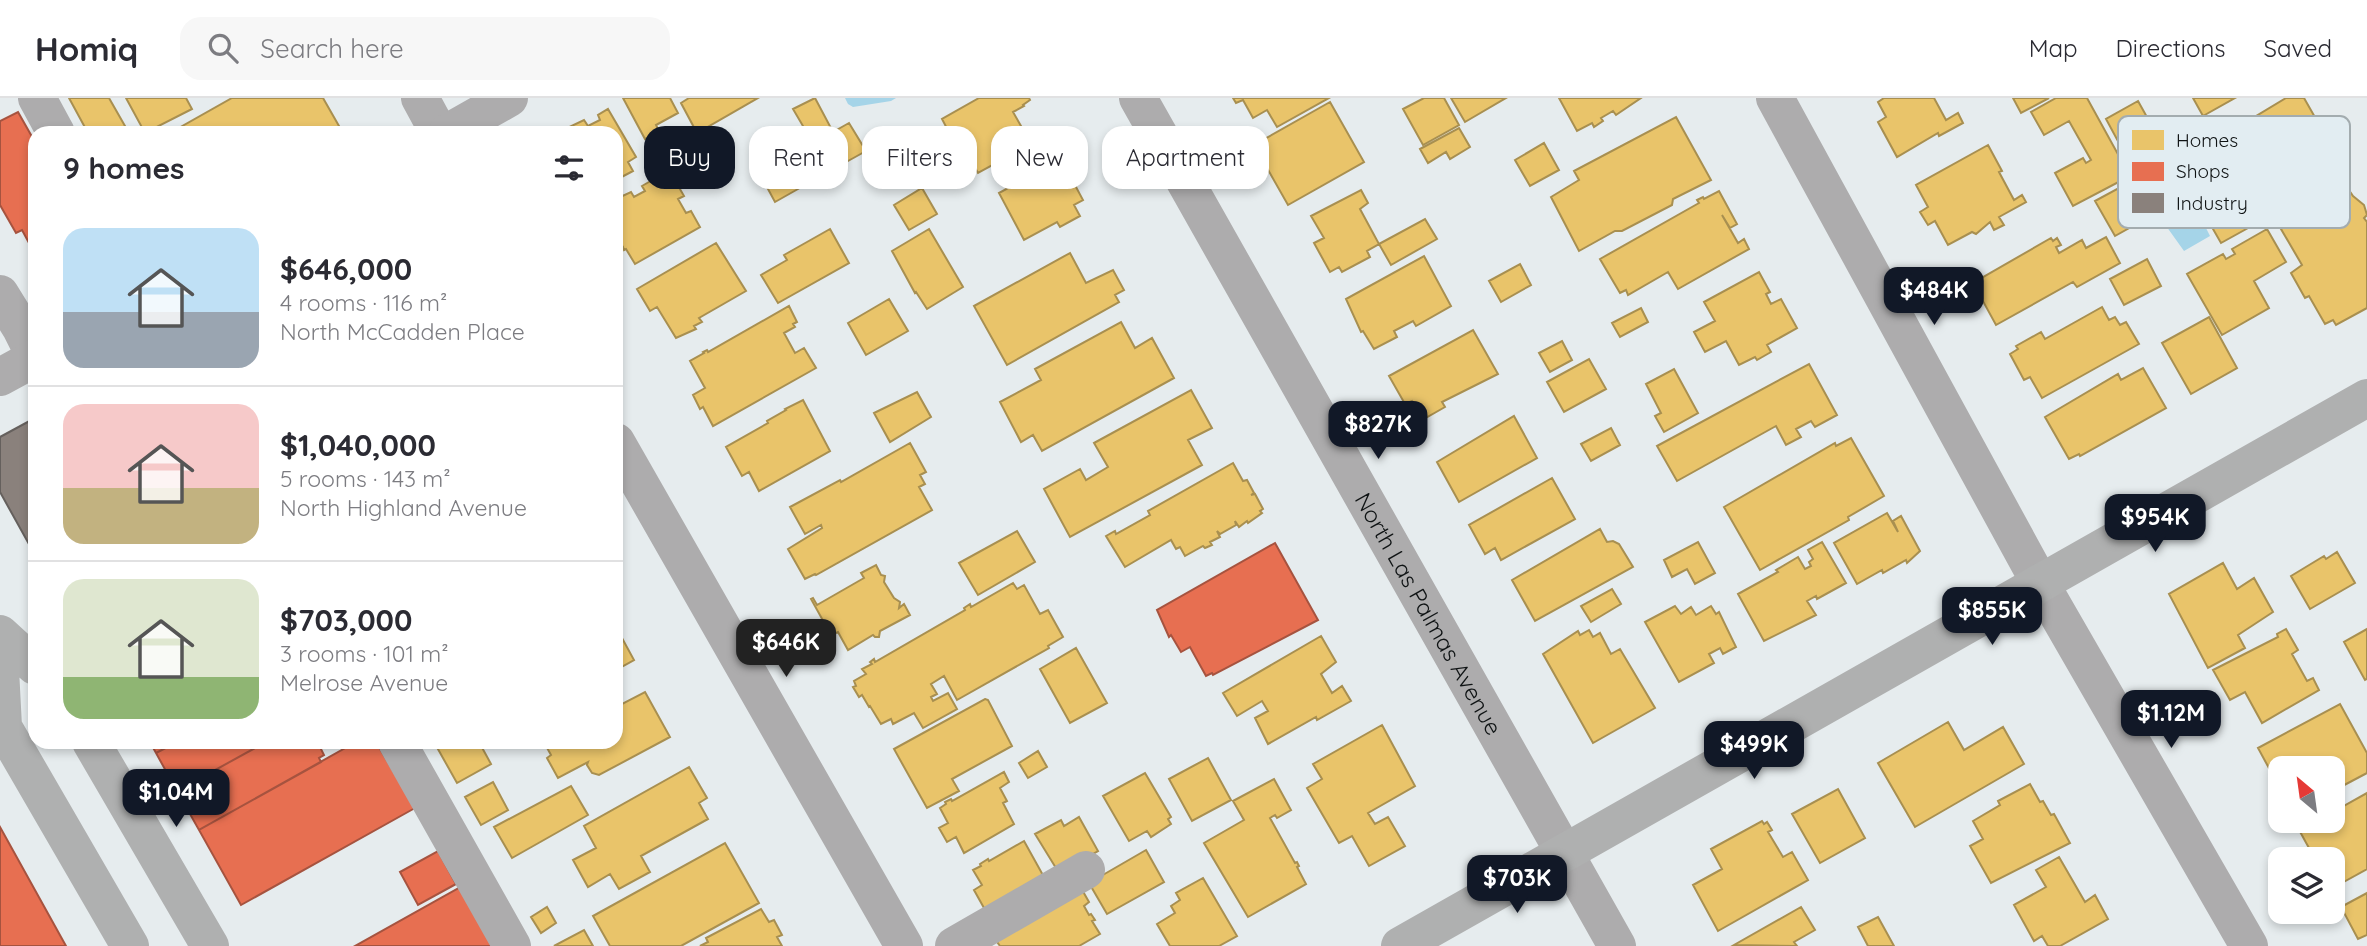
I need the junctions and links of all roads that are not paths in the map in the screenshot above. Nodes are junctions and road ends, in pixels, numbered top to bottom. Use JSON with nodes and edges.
{"nodes":[{"id":1,"x":37,"y":98,"type":"edge"},
{"id":2,"x":420,"y":98,"type":"edge"},
{"id":3,"x":509,"y":98,"type":"edge"},
{"id":4,"x":1138,"y":98,"type":"edge"},
{"id":5,"x":1775,"y":98,"type":"edge"},
{"id":6,"x":52,"y":126,"type":"edge"},
{"id":7,"x":435,"y":126,"type":"edge"},
{"id":8,"x":459,"y":126,"type":"edge"},
{"id":9,"x":0,"y":295,"type":"edge"},
{"id":10,"x":28,"y":342,"type":"edge"},
{"id":11,"x":28,"y":361,"type":"edge"},
{"id":12,"x":0,"y":377,"type":"edge"},
{"id":13,"x":2367,"y":398,"type":"edge"},
{"id":14,"x":623,"y":454,"type":"edge"},
{"id":15,"x":2041,"y":585,"type":"junction"},
{"id":16,"x":0,"y":634,"type":"edge"},
{"id":17,"x":28,"y":660,"type":"edge"},
{"id":18,"x":0,"y":669,"type":"edge"},
{"id":19,"x":95,"y":749,"type":"edge"},
{"id":20,"x":401,"y":749,"type":"edge"},
{"id":21,"x":1566,"y":853,"type":"junction"},
{"id":22,"x":1086,"y":870,"type":"dead end"},
{"id":23,"x":130,"y":946,"type":"edge"},
{"id":24,"x":209,"y":946,"type":"edge"},
{"id":25,"x":512,"y":946,"type":"edge"},
{"id":26,"x":904,"y":946,"type":"edge"},
{"id":27,"x":954,"y":946,"type":"edge"},
{"id":28,"x":1400,"y":946,"type":"edge"},
{"id":29,"x":1617,"y":946,"type":"edge"},
{"id":30,"x":2249,"y":946,"type":"edge"}],
"edges":[{"from":1,"to":6,"type":"street"},
{"from":2,"to":7,"type":"street"},
{"from":3,"to":8,"type":"street"},
{"from":4,"to":21,"type":"street","name":"North Las Palmas Avenue"},
{"from":5,"to":15,"type":"street"},
{"from":9,"to":10,"type":"street"},
{"from":11,"to":12,"type":"street"},
{"from":13,"to":15,"type":"main road"},
{"from":14,"to":26,"type":"street"},
{"from":15,"to":21,"type":"main road"},
{"from":15,"to":30,"type":"street"},
{"from":16,"to":17,"type":"main road"},
{"from":18,"to":23,"type":"main road"},
{"from":19,"to":24,"type":"main road"},
{"from":20,"to":25,"type":"street"},
{"from":21,"to":28,"type":"main road"},
{"from":21,"to":29,"type":"street","name":"North Las Palmas Avenue"},
{"from":22,"to":27,"type":"street"}]}
